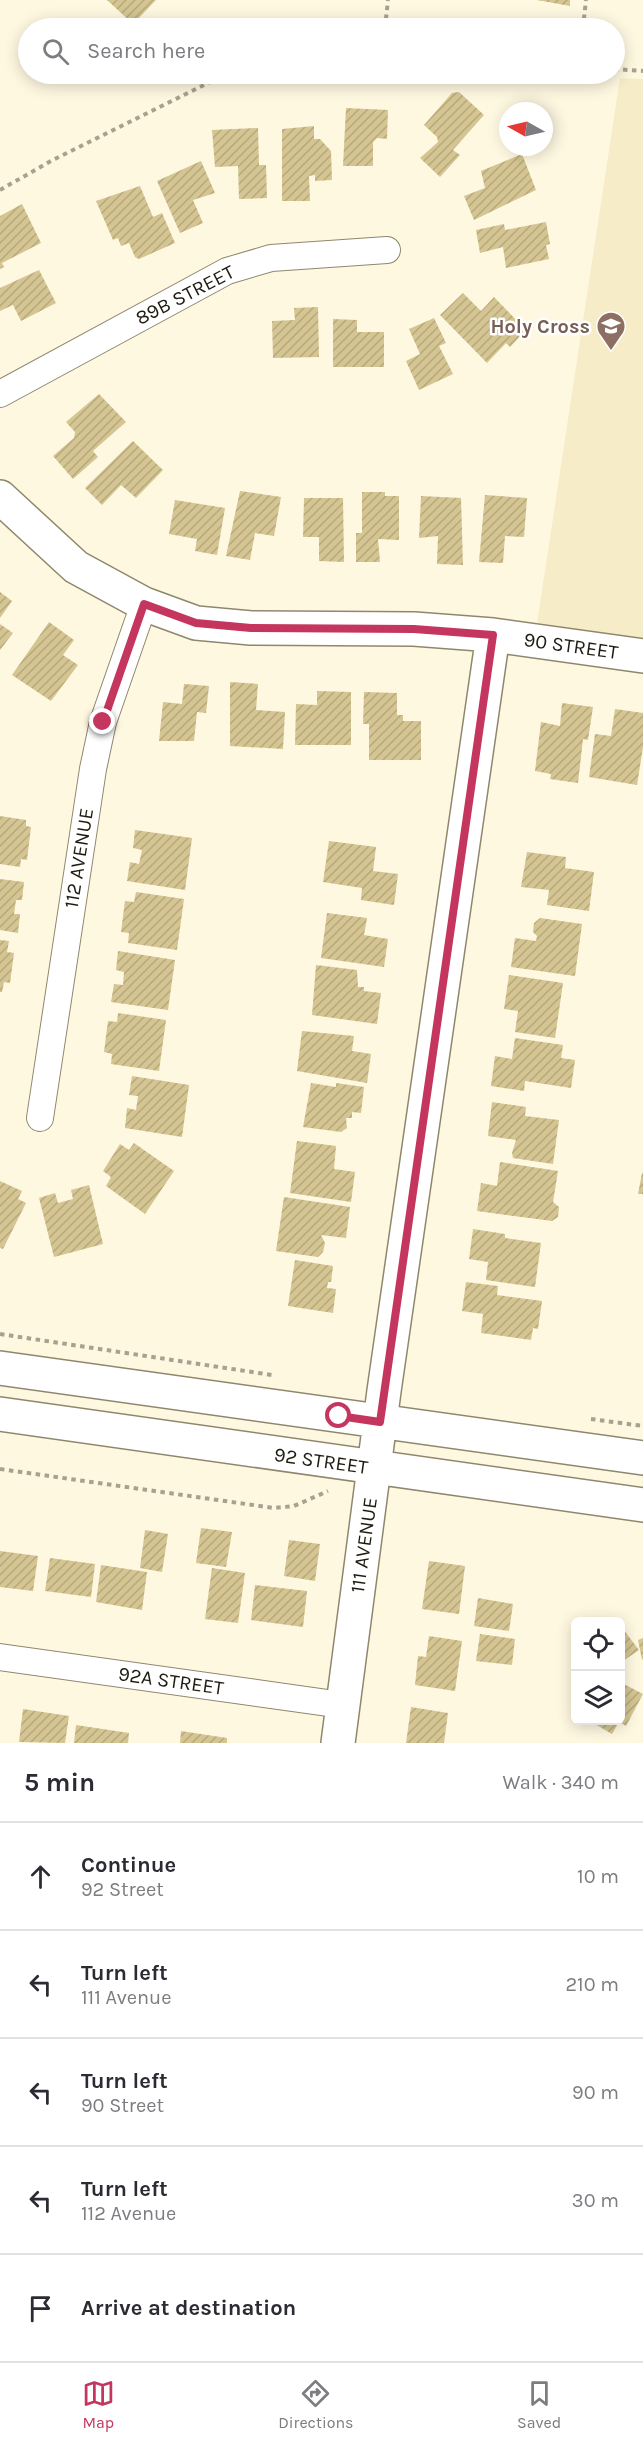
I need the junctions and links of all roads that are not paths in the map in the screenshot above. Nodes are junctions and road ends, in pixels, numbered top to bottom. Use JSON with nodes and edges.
{"nodes":[{"id":1,"x":387,"y":250,"type":"dead end"},
{"id":2,"x":0,"y":394,"type":"edge"},
{"id":3,"x":0,"y":497,"type":"edge"},
{"id":4,"x":144,"y":604,"type":"junction"},
{"id":5,"x":493,"y":635,"type":"junction"},
{"id":6,"x":643,"y":656,"type":"edge"},
{"id":7,"x":40,"y":1118,"type":"dead end"},
{"id":8,"x":0,"y":1368,"type":"edge"},
{"id":9,"x":0,"y":1414,"type":"edge"},
{"id":10,"x":380,"y":1422,"type":"junction"},
{"id":11,"x":643,"y":1458,"type":"edge"},
{"id":12,"x":374,"y":1468,"type":"junction"},
{"id":13,"x":643,"y":1505,"type":"edge"},
{"id":14,"x":0,"y":1657,"type":"edge"},
{"id":15,"x":342,"y":1705,"type":"junction"},
{"id":16,"x":338,"y":1743,"type":"edge"}],
"edges":[{"from":1,"to":2,"type":"street","name":"89B STREET"},
{"from":3,"to":4,"type":"street","name":"90 STREET"},
{"from":4,"to":5,"type":"street","name":"90 STREET"},
{"from":4,"to":7,"type":"street","name":"112 AVENUE"},
{"from":5,"to":6,"type":"street","name":"90 STREET"},
{"from":5,"to":10,"type":"street","name":"111 AVENUE"},
{"from":8,"to":10,"type":"street"},
{"from":9,"to":12,"type":"street","name":"92 STREET"},
{"from":10,"to":11,"type":"street"},
{"from":10,"to":12,"type":"street","name":"111 AVENUE"},
{"from":12,"to":13,"type":"street","name":"92 STREET"},
{"from":12,"to":15,"type":"street","name":"111 AVENUE"},
{"from":14,"to":15,"type":"street","name":"92A STREET"},
{"from":15,"to":16,"type":"street","name":"111 AVENUE"}]}
